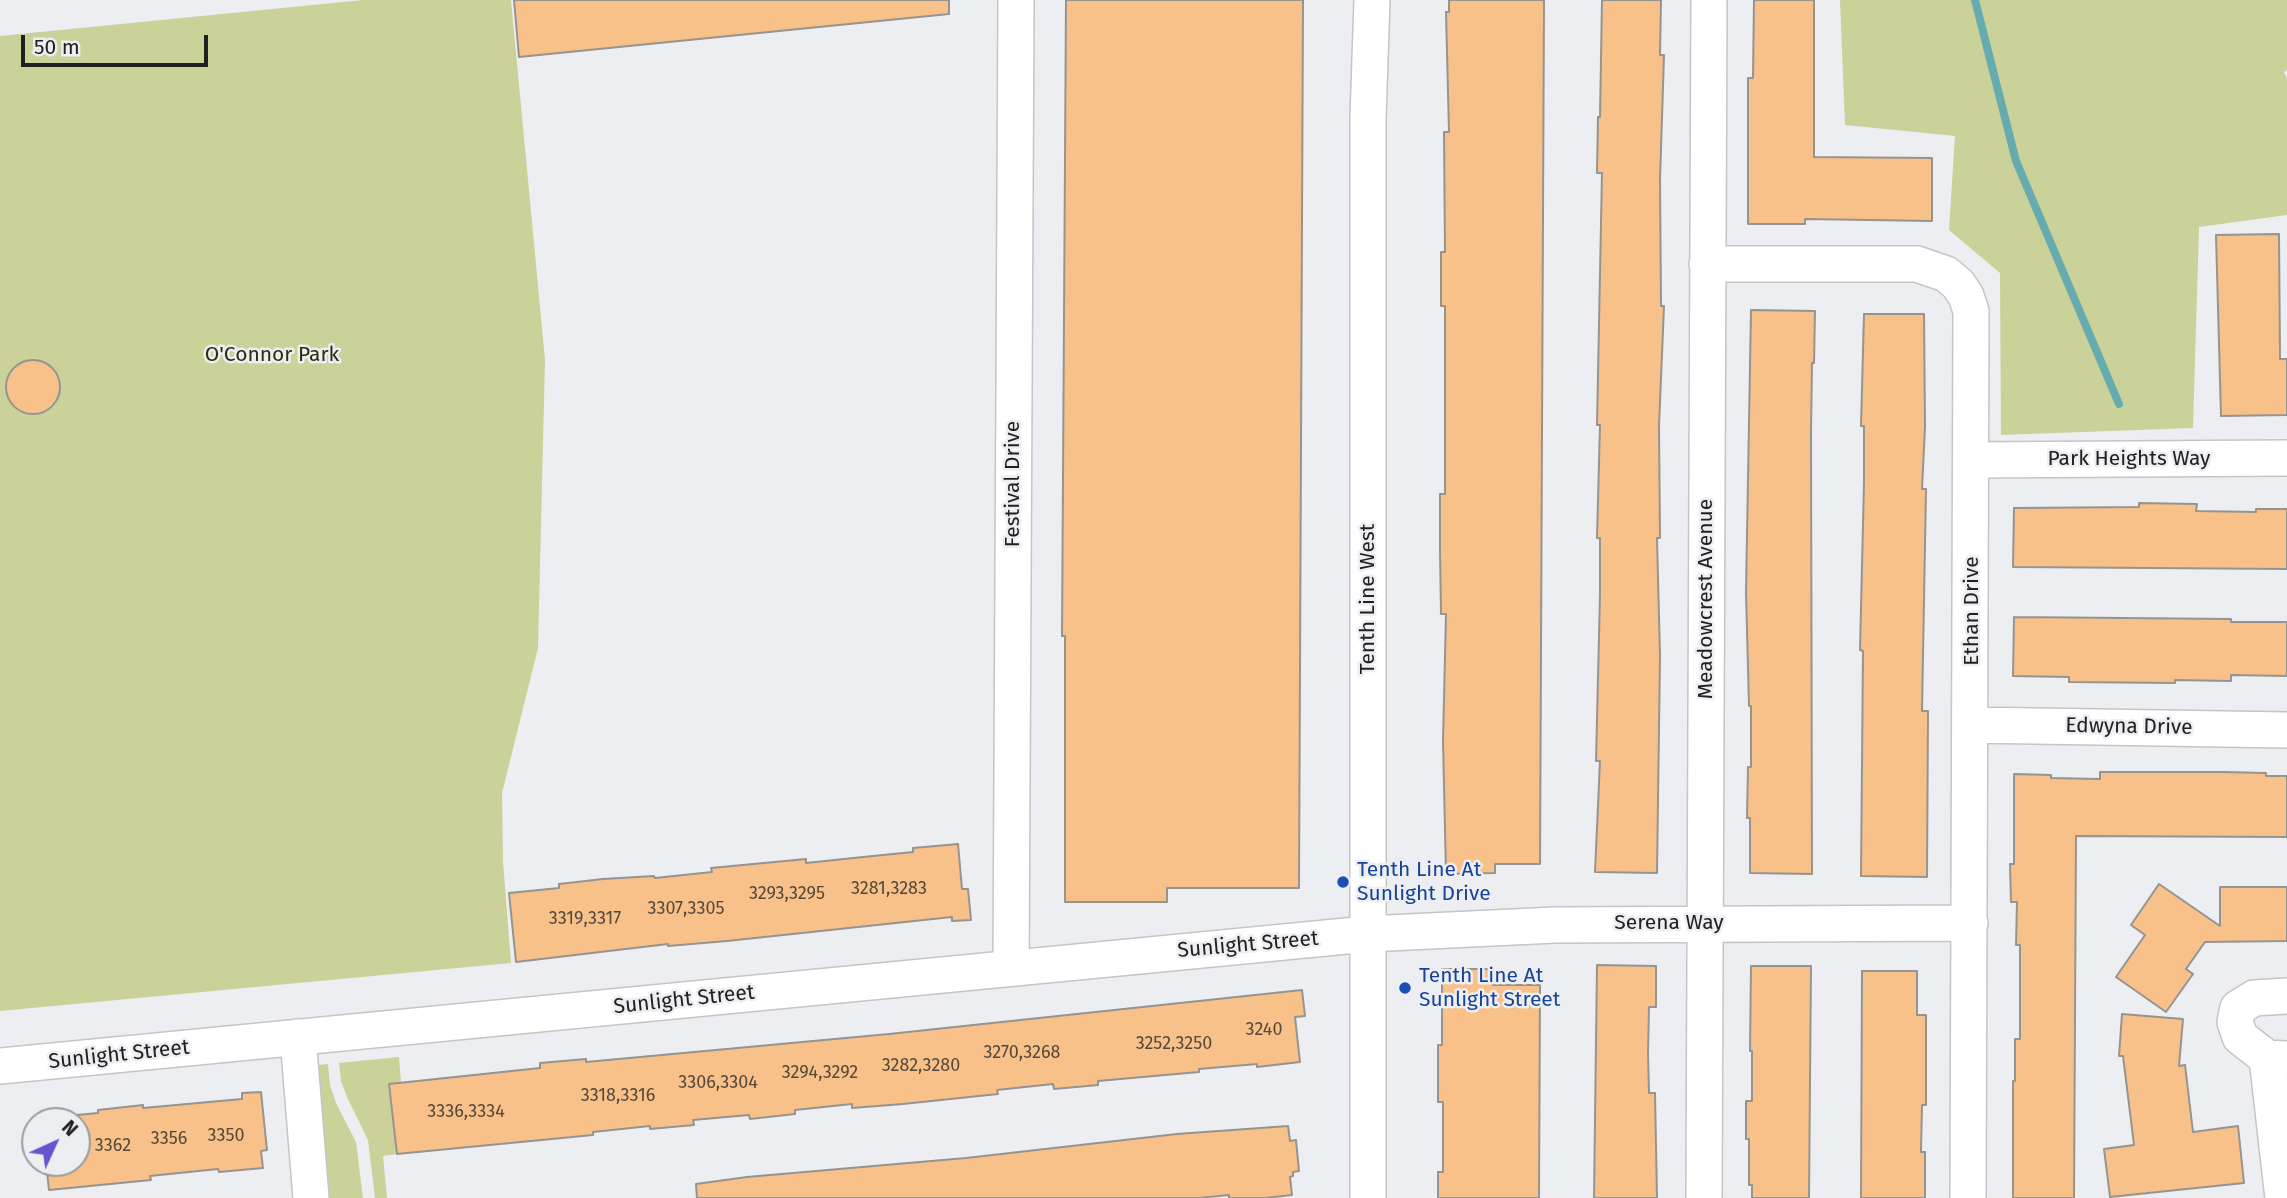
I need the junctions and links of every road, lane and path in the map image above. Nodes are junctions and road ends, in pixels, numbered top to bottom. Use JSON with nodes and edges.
{"nodes":[{"id":1,"x":1016,"y":0,"type":"edge"},
{"id":2,"x":1372,"y":0,"type":"edge"},
{"id":3,"x":1709,"y":0,"type":"edge"},
{"id":4,"x":1707,"y":264,"type":"junction"},
{"id":5,"x":2287,"y":458,"type":"edge"},
{"id":6,"x":1972,"y":460,"type":"junction"},
{"id":7,"x":1971,"y":725,"type":"junction"},
{"id":8,"x":2287,"y":730,"type":"edge"},
{"id":9,"x":1705,"y":923,"type":"junction"},
{"id":10,"x":1970,"y":923,"type":"junction"},
{"id":11,"x":1367,"y":934,"type":"junction"},
{"id":12,"x":1011,"y":968,"type":"junction"},
{"id":13,"x":2287,"y":996,"type":"edge"},
{"id":14,"x":298,"y":1037,"type":"junction"},
{"id":15,"x":2277,"y":1059,"type":"edge"},
{"id":16,"x":0,"y":1066,"type":"edge"},
{"id":17,"x":311,"y":1198,"type":"edge"},
{"id":18,"x":1368,"y":1198,"type":"edge"},
{"id":19,"x":1704,"y":1198,"type":"edge"},
{"id":20,"x":1968,"y":1198,"type":"edge"},
{"id":21,"x":2283,"y":1198,"type":"edge"}],
"edges":[{"from":1,"to":12,"type":"street","name":"Festival Drive"},
{"from":2,"to":11,"type":"street","name":"Tenth Line West"},
{"from":3,"to":4,"type":"street","name":"Meadowcrest Avenue"},
{"from":4,"to":6,"type":"street","name":"Ethan Drive"},
{"from":4,"to":9,"type":"street","name":"Meadowcrest Avenue"},
{"from":5,"to":6,"type":"street","name":"Park Heights Way"},
{"from":6,"to":7,"type":"street","name":"Ethan Drive"},
{"from":7,"to":8,"type":"street","name":"Edwyna Drive"},
{"from":7,"to":10,"type":"street","name":"Ethan Drive"},
{"from":9,"to":10,"type":"street","name":"Serena Way"},
{"from":9,"to":11,"type":"street","name":"Serena Way"},
{"from":9,"to":19,"type":"street","name":"Meadowcrest Avenue"},
{"from":10,"to":20,"type":"street","name":"Ethan Drive"},
{"from":11,"to":12,"type":"street","name":"Sunlight Street"},
{"from":11,"to":18,"type":"street","name":"Tenth Line West"},
{"from":12,"to":14,"type":"street","name":"Sunlight Street"},
{"from":13,"to":15,"type":"street"},
{"from":14,"to":16,"type":"street","name":"Sunlight Street"},
{"from":14,"to":17,"type":"street"},
{"from":15,"to":21,"type":"street"}]}
